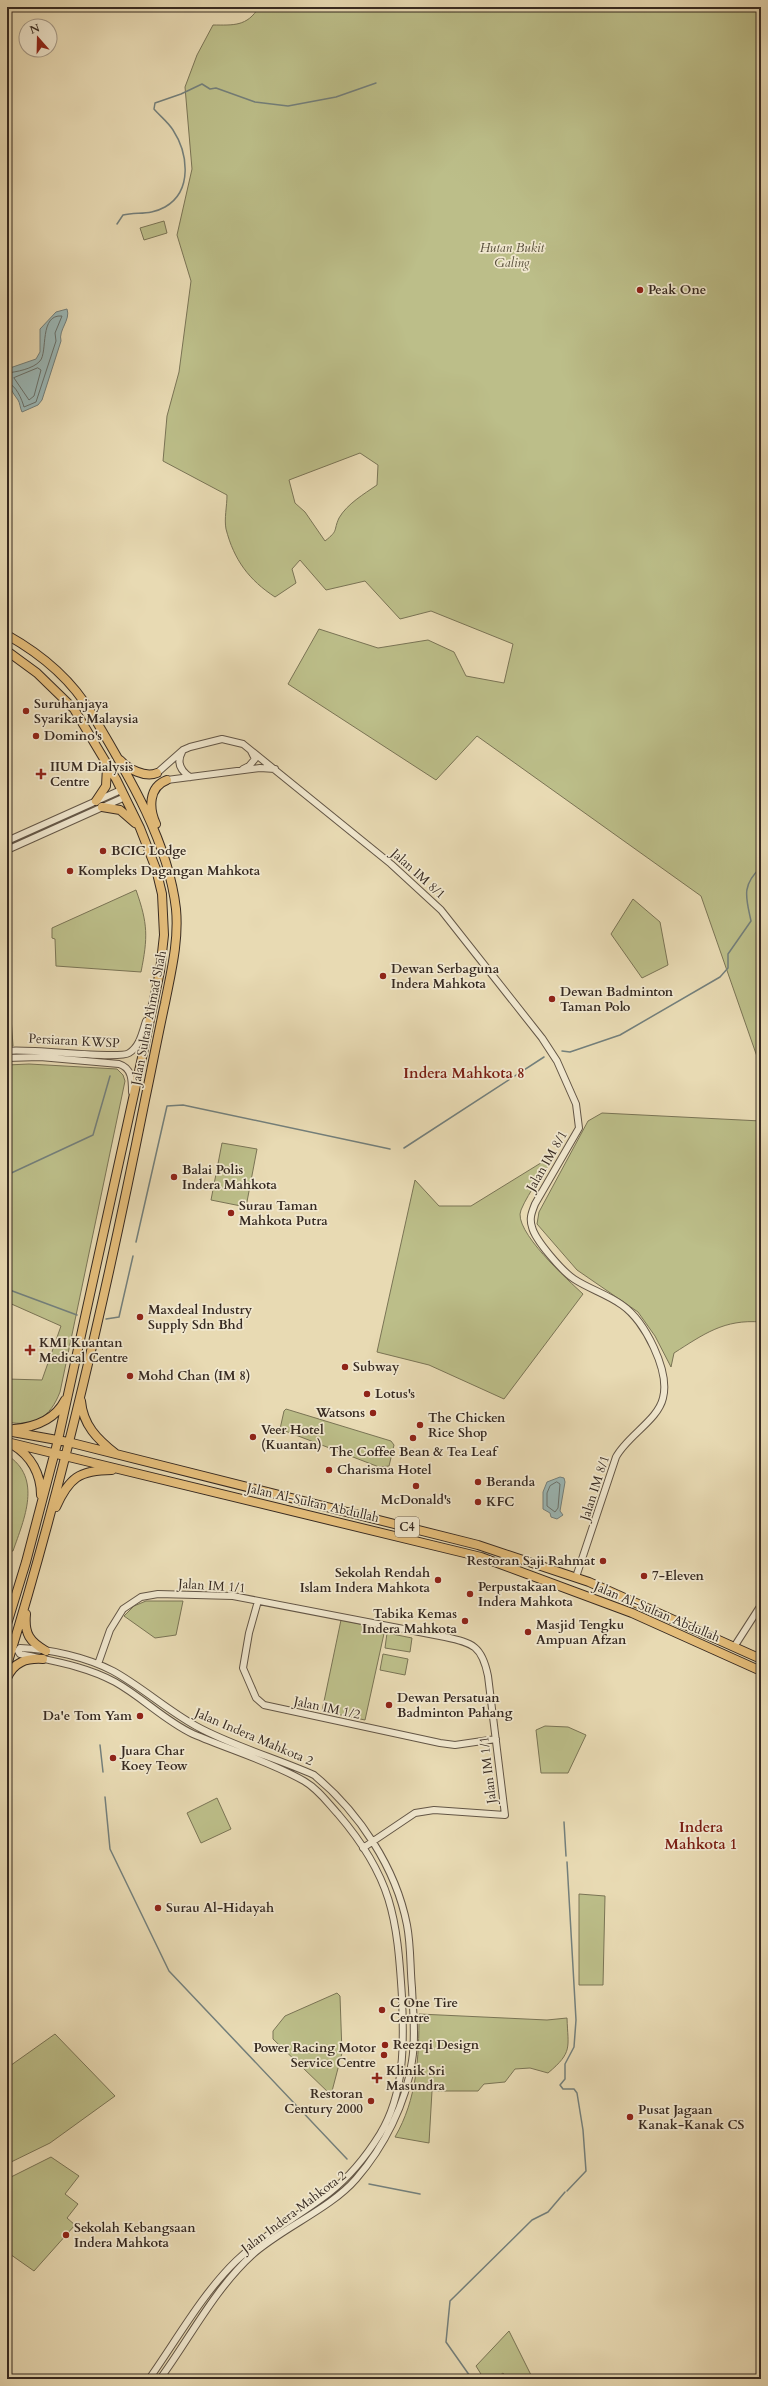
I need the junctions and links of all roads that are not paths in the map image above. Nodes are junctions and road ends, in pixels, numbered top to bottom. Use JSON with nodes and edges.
{"nodes":[{"id":1,"x":7,"y":635,"type":"edge"},
{"id":2,"x":7,"y":652,"type":"edge"},
{"id":3,"x":249,"y":748,"type":"junction"},
{"id":4,"x":113,"y":749,"type":"junction"},
{"id":5,"x":183,"y":750,"type":"junction"},
{"id":6,"x":106,"y":762,"type":"junction"},
{"id":7,"x":276,"y":770,"type":"junction"},
{"id":8,"x":238,"y":772,"type":"junction"},
{"id":9,"x":157,"y":773,"type":"joint"},
{"id":10,"x":190,"y":777,"type":"junction"},
{"id":11,"x":166,"y":780,"type":"joint"},
{"id":12,"x":123,"y":794,"type":"junction"},
{"id":13,"x":99,"y":804,"type":"junction"},
{"id":14,"x":140,"y":828,"type":"junction"},
{"id":15,"x":7,"y":841,"type":"edge"},
{"id":16,"x":7,"y":850,"type":"edge"},
{"id":17,"x":170,"y":879,"type":"junction"},
{"id":18,"x":154,"y":1001,"type":"junction"},
{"id":19,"x":148,"y":1028,"type":"junction"},
{"id":20,"x":159,"y":1031,"type":"junction"},
{"id":21,"x":7,"y":1051,"type":"edge"},
{"id":22,"x":144,"y":1053,"type":"junction"},
{"id":23,"x":155,"y":1055,"type":"junction"},
{"id":24,"x":7,"y":1058,"type":"edge"},
{"id":25,"x":130,"y":1108,"type":"junction"},
{"id":26,"x":69,"y":1392,"type":"junction"},
{"id":27,"x":81,"y":1396,"type":"junction"},
{"id":28,"x":7,"y":1430,"type":"edge"},
{"id":29,"x":58,"y":1440,"type":"junction"},
{"id":30,"x":7,"y":1442,"type":"edge"},
{"id":31,"x":68,"y":1442,"type":"junction"},
{"id":32,"x":55,"y":1453,"type":"junction"},
{"id":33,"x":65,"y":1455,"type":"junction"},
{"id":34,"x":118,"y":1456,"type":"junction"},
{"id":35,"x":148,"y":1476,"type":"junction"},
{"id":36,"x":40,"y":1506,"type":"junction"},
{"id":37,"x":47,"y":1526,"type":"junction"},
{"id":38,"x":576,"y":1577,"type":"junction"},
{"id":39,"x":31,"y":1586,"type":"junction"},
{"id":40,"x":258,"y":1600,"type":"junction"},
{"id":41,"x":761,"y":1606,"type":"edge"},
{"id":42,"x":7,"y":1624,"type":"edge"},
{"id":43,"x":734,"y":1647,"type":"junction"},
{"id":44,"x":44,"y":1655,"type":"junction"},
{"id":45,"x":761,"y":1659,"type":"edge"},
{"id":46,"x":761,"y":1663,"type":"edge"},
{"id":47,"x":98,"y":1664,"type":"junction"},
{"id":48,"x":7,"y":1665,"type":"edge"},
{"id":49,"x":761,"y":1672,"type":"edge"},
{"id":50,"x":7,"y":1678,"type":"edge"},
{"id":51,"x":496,"y":1738,"type":"junction"},
{"id":52,"x":372,"y":1842,"type":"junction"},
{"id":53,"x":364,"y":1848,"type":"junction"},
{"id":54,"x":149,"y":2379,"type":"edge"},
{"id":55,"x":160,"y":2379,"type":"edge"}],
"edges":[{"from":1,"to":4,"type":"main road","name":"Jalan Sultan Ahmad Shah"},
{"from":2,"to":6,"type":"main road","name":"Jalan Sultan Ahmad Shah"},
{"from":3,"to":5,"type":"street","name":"Jalan IM 8/1"},
{"from":3,"to":7,"type":"street","name":"Jalan IM 8/1"},
{"from":3,"to":8,"type":"street"},
{"from":4,"to":9,"type":"main road"},
{"from":4,"to":17,"type":"main road","name":"Jalan Sultan Ahmad Shah"},
{"from":5,"to":9,"type":"street","name":"Jalan IM 8/1"},
{"from":5,"to":10,"type":"street"},
{"from":6,"to":12,"type":"main road","name":"Jalan Sultan Ahmad Shah"},
{"from":6,"to":13,"type":"main road"},
{"from":7,"to":8,"type":"street"},
{"from":7,"to":38,"type":"street","name":"Jalan IM 8/1"},
{"from":8,"to":10,"type":"street"},
{"from":10,"to":11,"type":"street"},
{"from":11,"to":17,"type":"main road"},
{"from":12,"to":13,"type":"street"},
{"from":12,"to":14,"type":"main road","name":"Jalan Sultan Ahmad Shah"},
{"from":13,"to":14,"type":"main road"},
{"from":13,"to":15,"type":"street"},
{"from":13,"to":16,"type":"street"},
{"from":14,"to":18,"type":"main road","name":"Jalan Sultan Ahmad Shah"},
{"from":17,"to":20,"type":"main road","name":"Jalan Sultan Ahmad Shah"},
{"from":18,"to":19,"type":"main road","name":"Jalan Sultan Ahmad Shah"},
{"from":18,"to":21,"type":"street","name":"Persiaran KWSP"},
{"from":19,"to":20,"type":"main road"},
{"from":19,"to":22,"type":"main road","name":"Jalan Sultan Ahmad Shah"},
{"from":20,"to":23,"type":"main road","name":"Jalan Sultan Ahmad Shah"},
{"from":22,"to":23,"type":"main road"},
{"from":22,"to":25,"type":"main road","name":"Jalan Sultan Ahmad Shah"},
{"from":23,"to":27,"type":"main road","name":"Jalan Sultan Ahmad Shah"},
{"from":24,"to":25,"type":"street","name":"Persiaran KWSP"},
{"from":25,"to":26,"type":"main road","name":"Jalan Sultan Ahmad Shah"},
{"from":26,"to":28,"type":"main road"},
{"from":26,"to":29,"type":"main road","name":"Jalan Sultan Ahmad Shah"},
{"from":27,"to":31,"type":"main road","name":"Jalan Sultan Ahmad Shah"},
{"from":27,"to":34,"type":"main road"},
{"from":28,"to":29,"type":"main road","name":"Jalan Al-Sultan Abdullah","number":"C4"},
{"from":29,"to":31,"type":"main road","name":"Jalan Al-Sultan Abdullah","number":"C4"},
{"from":29,"to":32,"type":"main road","name":"Jalan Sultan Ahmad Shah"},
{"from":30,"to":32,"type":"main road","name":"Jalan Al-Sultan Abdullah","number":"C4"},
{"from":30,"to":36,"type":"main road"},
{"from":31,"to":33,"type":"main road","name":"Jalan Sultan Ahmad Shah"},
{"from":31,"to":34,"type":"main road","name":"Jalan Al-Sultan Abdullah","number":"C4"},
{"from":32,"to":33,"type":"main road","name":"Jalan Al-Sultan Abdullah","number":"C4"},
{"from":32,"to":36,"type":"main road","name":"Jalan Sultan Ahmad Shah"},
{"from":33,"to":35,"type":"main road","name":"Jalan Al-Sultan Abdullah","number":"C4"},
{"from":33,"to":37,"type":"main road","name":"Jalan Sultan Ahmad Shah"},
{"from":34,"to":38,"type":"main road","name":"Jalan Al-Sultan Abdullah","number":"C4"},
{"from":35,"to":37,"type":"main road"},
{"from":35,"to":49,"type":"main road","name":"Jalan Al-Sultan Abdullah","number":"C4"},
{"from":36,"to":42,"type":"main road","name":"Jalan Sultan Ahmad Shah"},
{"from":37,"to":39,"type":"main road"},
{"from":38,"to":43,"type":"main road","name":"Jalan Al-Sultan Abdullah","number":"C4"},
{"from":39,"to":44,"type":"main road"},
{"from":39,"to":48,"type":"main road"},
{"from":40,"to":47,"type":"street","name":"Jalan IM 1/1"},
{"from":40,"to":51,"type":"street","name":"Jalan IM 1/1"},
{"from":40,"to":51,"type":"street","name":"Jalan IM 1/2"},
{"from":41,"to":43,"type":"street"},
{"from":43,"to":45,"type":"main road","name":"Jalan Al-Sultan Abdullah","number":"C4"},
{"from":43,"to":46,"type":"main road"},
{"from":44,"to":44,"type":"street","name":"Jalan Indera Mahkota 2"},
{"from":44,"to":47,"type":"street","name":"Jalan Indera Mahkota 2"},
{"from":44,"to":50,"type":"main road"},
{"from":44,"to":53,"type":"street","name":"Jalan Indera Mahkota 2"},
{"from":47,"to":52,"type":"street","name":"Jalan Indera Mahkota 2"},
{"from":51,"to":52,"type":"street","name":"Jalan IM 1/1"},
{"from":52,"to":53,"type":"street"},
{"from":52,"to":55,"type":"street","name":"Jalan Indera Mahkota 2"},
{"from":53,"to":54,"type":"street","name":"Jalan Indera Mahkota 2"}]}
